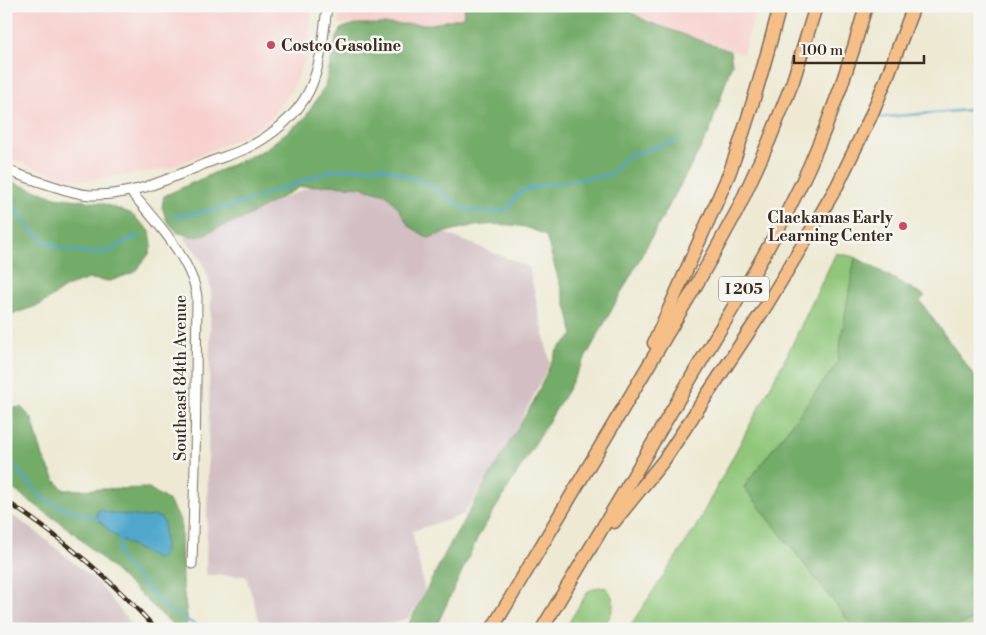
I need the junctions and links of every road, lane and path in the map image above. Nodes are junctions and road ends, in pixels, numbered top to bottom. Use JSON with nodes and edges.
{"nodes":[{"id":1,"x":326,"y":6,"type":"edge"},
{"id":2,"x":780,"y":6,"type":"edge"},
{"id":3,"x":816,"y":6,"type":"edge"},
{"id":4,"x":866,"y":6,"type":"edge"},
{"id":5,"x":914,"y":6,"type":"edge"},
{"id":6,"x":6,"y":170,"type":"edge"},
{"id":7,"x":131,"y":192,"type":"junction"},
{"id":8,"x":630,"y":397,"type":"junction"},
{"id":9,"x":587,"y":555,"type":"junction"},
{"id":10,"x":192,"y":564,"type":"dead end"},
{"id":11,"x":492,"y":629,"type":"edge"},
{"id":12,"x":542,"y":629,"type":"edge"}],
"edges":[{"from":1,"to":7,"type":"street"},
{"from":2,"to":8,"type":"highway"},
{"from":3,"to":8,"type":"highway","number":"I 205"},
{"from":4,"to":9,"type":"highway","number":"I 205"},
{"from":5,"to":9,"type":"highway"},
{"from":6,"to":7,"type":"street"},
{"from":7,"to":10,"type":"street","name":"Southeast 84th Avenue"},
{"from":8,"to":11,"type":"highway","number":"I 205"},
{"from":9,"to":12,"type":"highway","number":"I 205"}]}
